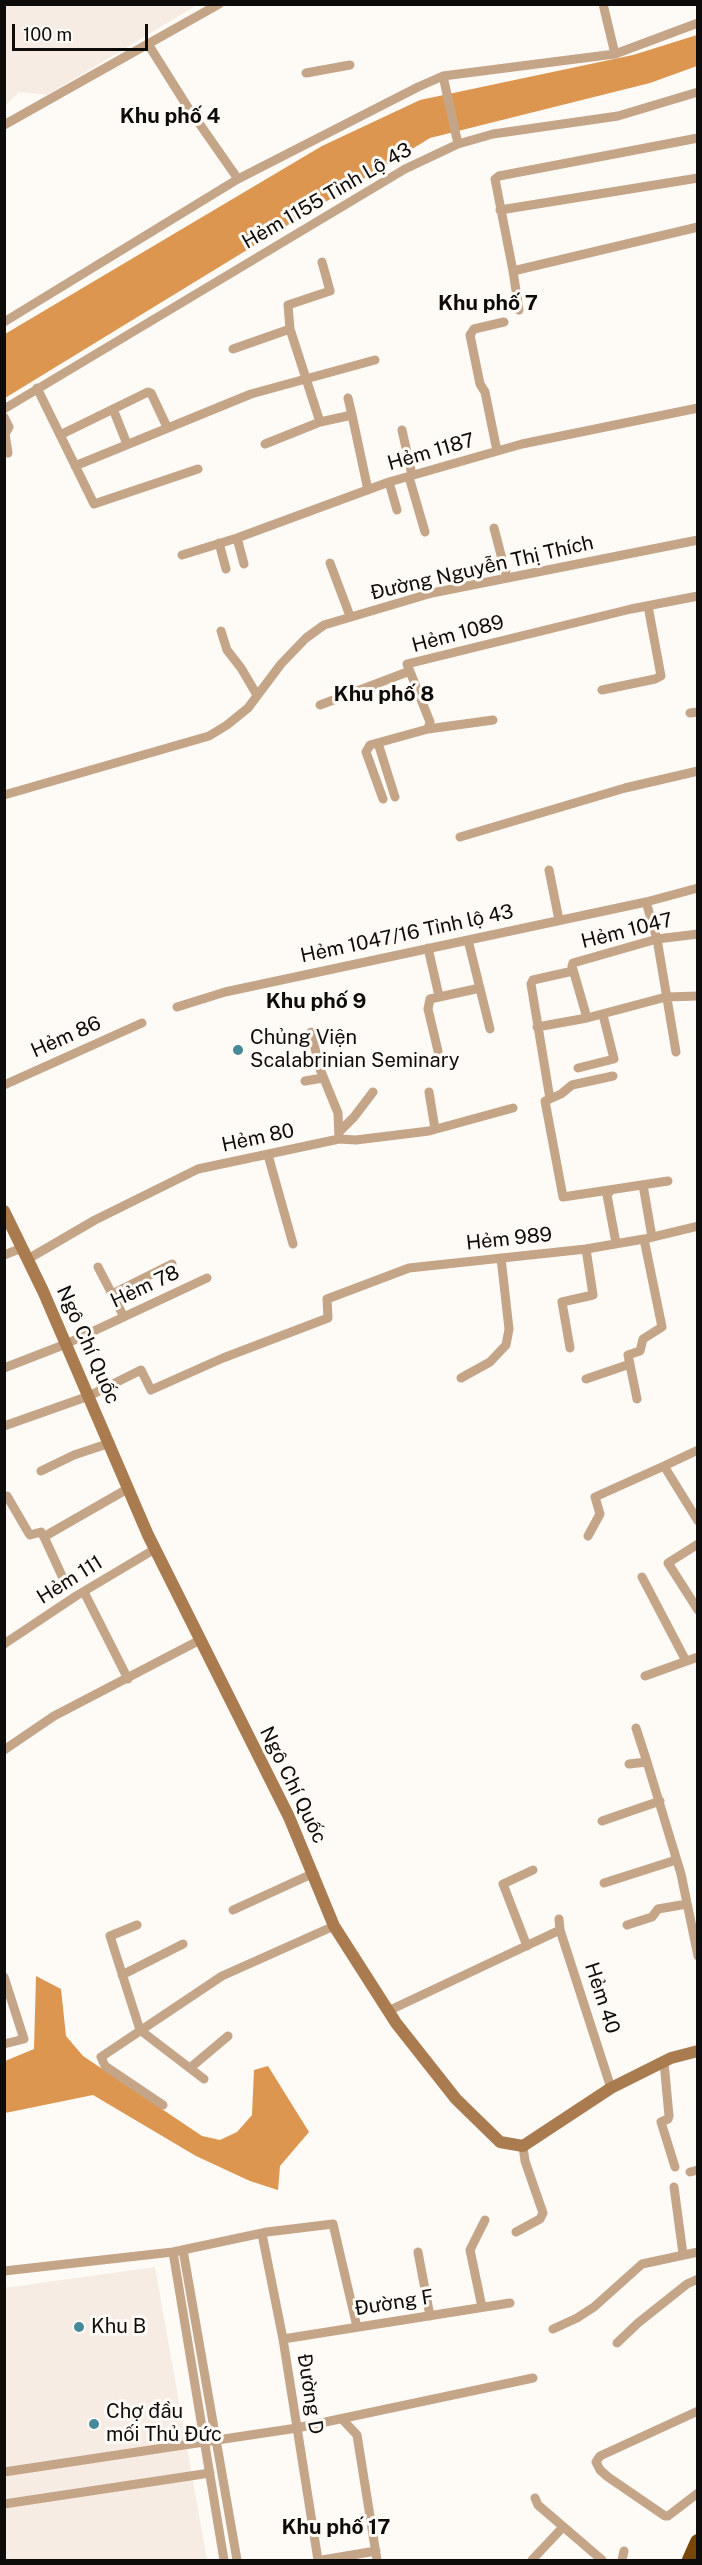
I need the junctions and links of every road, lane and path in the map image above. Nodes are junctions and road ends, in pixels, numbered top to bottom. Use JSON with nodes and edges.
{"nodes":[{"id":1,"x":219,"y":4,"type":"edge"},
{"id":2,"x":603,"y":4,"type":"edge"},
{"id":3,"x":698,"y":22,"type":"edge"},
{"id":4,"x":148,"y":44,"type":"junction"},
{"id":5,"x":615,"y":54,"type":"junction"},
{"id":6,"x":350,"y":65,"type":"dead end"},
{"id":7,"x":306,"y":73,"type":"dead end"},
{"id":8,"x":444,"y":80,"type":"junction"},
{"id":9,"x":698,"y":92,"type":"edge"},
{"id":10,"x":4,"y":125,"type":"edge"},
{"id":11,"x":698,"y":138,"type":"edge"},
{"id":12,"x":457,"y":140,"type":"junction"},
{"id":13,"x":238,"y":178,"type":"junction"},
{"id":14,"x":698,"y":178,"type":"edge"},
{"id":15,"x":500,"y":210,"type":"junction"},
{"id":16,"x":698,"y":227,"type":"edge"},
{"id":17,"x":322,"y":262,"type":"dead end"},
{"id":18,"x":513,"y":271,"type":"junction"},
{"id":19,"x":519,"y":310,"type":"dead end"},
{"id":20,"x":4,"y":322,"type":"edge"},
{"id":21,"x":504,"y":322,"type":"dead end"},
{"id":22,"x":290,"y":330,"type":"junction"},
{"id":23,"x":233,"y":349,"type":"dead end"},
{"id":24,"x":375,"y":360,"type":"dead end"},
{"id":25,"x":305,"y":379,"type":"junction"},
{"id":26,"x":37,"y":388,"type":"junction"},
{"id":27,"x":348,"y":398,"type":"dead end"},
{"id":28,"x":698,"y":408,"type":"edge"},
{"id":29,"x":4,"y":409,"type":"edge"},
{"id":30,"x":113,"y":409,"type":"junction"},
{"id":31,"x":352,"y":415,"type":"junction"},
{"id":32,"x":4,"y":417,"type":"edge"},
{"id":33,"x":320,"y":422,"type":"junction"},
{"id":34,"x":167,"y":427,"type":"junction"},
{"id":35,"x":402,"y":430,"type":"dead end"},
{"id":36,"x":60,"y":435,"type":"junction"},
{"id":37,"x":127,"y":444,"type":"junction"},
{"id":38,"x":265,"y":444,"type":"dead end"},
{"id":39,"x":497,"y":451,"type":"junction"},
{"id":40,"x":8,"y":453,"type":"dead end"},
{"id":41,"x":75,"y":466,"type":"junction"},
{"id":42,"x":198,"y":469,"type":"dead end"},
{"id":43,"x":411,"y":476,"type":"junction"},
{"id":44,"x":389,"y":482,"type":"junction"},
{"id":45,"x":368,"y":490,"type":"junction"},
{"id":46,"x":397,"y":510,"type":"dead end"},
{"id":47,"x":494,"y":528,"type":"dead end"},
{"id":48,"x":425,"y":531,"type":"dead end"},
{"id":49,"x":237,"y":538,"type":"junction"},
{"id":50,"x":698,"y":540,"type":"edge"},
{"id":51,"x":219,"y":543,"type":"junction"},
{"id":52,"x":182,"y":555,"type":"dead end"},
{"id":53,"x":330,"y":563,"type":"dead end"},
{"id":54,"x":244,"y":564,"type":"dead end"},
{"id":55,"x":226,"y":569,"type":"dead end"},
{"id":56,"x":507,"y":578,"type":"junction"},
{"id":57,"x":698,"y":596,"type":"edge"},
{"id":58,"x":648,"y":606,"type":"junction"},
{"id":59,"x":350,"y":616,"type":"junction"},
{"id":60,"x":221,"y":631,"type":"dead end"},
{"id":61,"x":410,"y":671,"type":"junction"},
{"id":62,"x":602,"y":690,"type":"dead end"},
{"id":63,"x":257,"y":694,"type":"junction"},
{"id":64,"x":320,"y":705,"type":"dead end"},
{"id":65,"x":493,"y":720,"type":"dead end"},
{"id":66,"x":428,"y":729,"type":"junction"},
{"id":67,"x":378,"y":743,"type":"junction"},
{"id":68,"x":698,"y":771,"type":"edge"},
{"id":69,"x":4,"y":795,"type":"edge"},
{"id":70,"x":395,"y":797,"type":"dead end"},
{"id":71,"x":383,"y":799,"type":"dead end"},
{"id":72,"x":460,"y":837,"type":"dead end"},
{"id":73,"x":549,"y":870,"type":"dead end"},
{"id":74,"x":698,"y":888,"type":"edge"},
{"id":75,"x":646,"y":902,"type":"junction"},
{"id":76,"x":559,"y":920,"type":"junction"},
{"id":77,"x":698,"y":934,"type":"edge"},
{"id":78,"x":657,"y":939,"type":"junction"},
{"id":79,"x":468,"y":940,"type":"junction"},
{"id":80,"x":429,"y":948,"type":"junction"},
{"id":81,"x":573,"y":971,"type":"junction"},
{"id":82,"x":480,"y":988,"type":"junction"},
{"id":83,"x":439,"y":996,"type":"junction"},
{"id":84,"x":698,"y":996,"type":"edge"},
{"id":85,"x":666,"y":997,"type":"junction"},
{"id":86,"x":177,"y":1007,"type":"dead end"},
{"id":87,"x":603,"y":1015,"type":"junction"},
{"id":88,"x":587,"y":1018,"type":"junction"},
{"id":89,"x":142,"y":1023,"type":"dead end"},
{"id":90,"x":537,"y":1027,"type":"junction"},
{"id":91,"x":490,"y":1029,"type":"dead end"},
{"id":92,"x":311,"y":1032,"type":"dead end"},
{"id":93,"x":438,"y":1051,"type":"dead end"},
{"id":94,"x":676,"y":1052,"type":"dead end"},
{"id":95,"x":578,"y":1068,"type":"dead end"},
{"id":96,"x":614,"y":1076,"type":"dead end"},
{"id":97,"x":323,"y":1078,"type":"junction"},
{"id":98,"x":305,"y":1081,"type":"dead end"},
{"id":99,"x":4,"y":1085,"type":"edge"},
{"id":100,"x":373,"y":1092,"type":"dead end"},
{"id":101,"x":429,"y":1092,"type":"dead end"},
{"id":102,"x":550,"y":1099,"type":"junction"},
{"id":103,"x":513,"y":1108,"type":"dead end"},
{"id":104,"x":435,"y":1129,"type":"junction"},
{"id":105,"x":339,"y":1136,"type":"junction"},
{"id":106,"x":268,"y":1155,"type":"junction"},
{"id":107,"x":668,"y":1181,"type":"dead end"},
{"id":108,"x":643,"y":1185,"type":"junction"},
{"id":109,"x":610,"y":1191,"type":"junction"},
{"id":110,"x":4,"y":1211,"type":"edge"},
{"id":111,"x":698,"y":1226,"type":"edge"},
{"id":112,"x":648,"y":1238,"type":"junction"},
{"id":113,"x":293,"y":1244,"type":"dead end"},
{"id":114,"x":616,"y":1244,"type":"junction"},
{"id":115,"x":586,"y":1249,"type":"junction"},
{"id":116,"x":25,"y":1253,"type":"junction"},
{"id":117,"x":4,"y":1255,"type":"edge"},
{"id":118,"x":501,"y":1258,"type":"junction"},
{"id":119,"x":172,"y":1264,"type":"dead end"},
{"id":120,"x":98,"y":1267,"type":"dead end"},
{"id":121,"x":207,"y":1278,"type":"dead end"},
{"id":122,"x":112,"y":1294,"type":"junction"},
{"id":123,"x":124,"y":1317,"type":"junction"},
{"id":124,"x":66,"y":1344,"type":"junction"},
{"id":125,"x":570,"y":1348,"type":"dead end"},
{"id":126,"x":630,"y":1364,"type":"junction"},
{"id":127,"x":4,"y":1368,"type":"edge"},
{"id":128,"x":461,"y":1378,"type":"dead end"},
{"id":129,"x":586,"y":1379,"type":"dead end"},
{"id":130,"x":89,"y":1396,"type":"junction"},
{"id":131,"x":637,"y":1399,"type":"dead end"},
{"id":132,"x":4,"y":1425,"type":"edge"},
{"id":133,"x":110,"y":1443,"type":"junction"},
{"id":134,"x":698,"y":1450,"type":"edge"},
{"id":135,"x":664,"y":1466,"type":"junction"},
{"id":136,"x":41,"y":1471,"type":"dead end"},
{"id":137,"x":129,"y":1488,"type":"junction"},
{"id":138,"x":7,"y":1496,"type":"dead end"},
{"id":139,"x":698,"y":1521,"type":"edge"},
{"id":140,"x":588,"y":1536,"type":"dead end"},
{"id":141,"x":45,"y":1539,"type":"junction"},
{"id":142,"x":698,"y":1544,"type":"edge"},
{"id":143,"x":155,"y":1549,"type":"junction"},
{"id":144,"x":62,"y":1576,"type":"dead end"},
{"id":145,"x":642,"y":1577,"type":"dead end"},
{"id":146,"x":84,"y":1592,"type":"junction"},
{"id":147,"x":698,"y":1610,"type":"edge"},
{"id":148,"x":200,"y":1640,"type":"junction"},
{"id":149,"x":4,"y":1644,"type":"edge"},
{"id":150,"x":698,"y":1658,"type":"edge"},
{"id":151,"x":686,"y":1661,"type":"junction"},
{"id":152,"x":645,"y":1676,"type":"dead end"},
{"id":153,"x":128,"y":1679,"type":"junction"},
{"id":154,"x":636,"y":1728,"type":"dead end"},
{"id":155,"x":4,"y":1750,"type":"edge"},
{"id":156,"x":647,"y":1762,"type":"junction"},
{"id":157,"x":629,"y":1764,"type":"dead end"},
{"id":158,"x":660,"y":1801,"type":"junction"},
{"id":159,"x":602,"y":1821,"type":"dead end"},
{"id":160,"x":676,"y":1860,"type":"junction"},
{"id":161,"x":533,"y":1870,"type":"dead end"},
{"id":162,"x":314,"y":1873,"type":"junction"},
{"id":163,"x":604,"y":1882,"type":"dead end"},
{"id":164,"x":687,"y":1904,"type":"junction"},
{"id":165,"x":233,"y":1910,"type":"dead end"},
{"id":166,"x":559,"y":1919,"type":"dead end"},
{"id":167,"x":138,"y":1925,"type":"dead end"},
{"id":168,"x":627,"y":1925,"type":"dead end"},
{"id":169,"x":334,"y":1926,"type":"junction"},
{"id":170,"x":560,"y":1930,"type":"junction"},
{"id":171,"x":183,"y":1944,"type":"dead end"},
{"id":172,"x":528,"y":1946,"type":"junction"},
{"id":173,"x":698,"y":1956,"type":"edge"},
{"id":174,"x":122,"y":1975,"type":"junction"},
{"id":175,"x":4,"y":1977,"type":"edge"},
{"id":176,"x":388,"y":2011,"type":"junction"},
{"id":177,"x":140,"y":2030,"type":"junction"},
{"id":178,"x":228,"y":2036,"type":"dead end"},
{"id":179,"x":4,"y":2044,"type":"edge"},
{"id":180,"x":698,"y":2051,"type":"edge"},
{"id":181,"x":664,"y":2062,"type":"junction"},
{"id":182,"x":190,"y":2068,"type":"junction"},
{"id":183,"x":204,"y":2079,"type":"dead end"},
{"id":184,"x":611,"y":2088,"type":"junction"},
{"id":185,"x":163,"y":2105,"type":"dead end"},
{"id":186,"x":523,"y":2146,"type":"junction"},
{"id":187,"x":675,"y":2167,"type":"dead end"},
{"id":188,"x":674,"y":2187,"type":"dead end"},
{"id":189,"x":485,"y":2220,"type":"dead end"},
{"id":190,"x":516,"y":2232,"type":"dead end"},
{"id":191,"x":262,"y":2234,"type":"junction"},
{"id":192,"x":183,"y":2250,"type":"junction"},
{"id":193,"x":172,"y":2252,"type":"junction"},
{"id":194,"x":418,"y":2252,"type":"dead end"},
{"id":195,"x":698,"y":2252,"type":"edge"},
{"id":196,"x":683,"y":2254,"type":"junction"},
{"id":197,"x":4,"y":2271,"type":"edge"},
{"id":198,"x":698,"y":2278,"type":"edge"},
{"id":199,"x":510,"y":2303,"type":"dead end"},
{"id":200,"x":482,"y":2307,"type":"junction"},
{"id":201,"x":430,"y":2316,"type":"junction"},
{"id":202,"x":357,"y":2327,"type":"junction"},
{"id":203,"x":553,"y":2329,"type":"dead end"},
{"id":204,"x":283,"y":2339,"type":"junction"},
{"id":205,"x":617,"y":2343,"type":"dead end"},
{"id":206,"x":534,"y":2378,"type":"dead end"},
{"id":207,"x":698,"y":2411,"type":"edge"},
{"id":208,"x":342,"y":2418,"type":"junction"},
{"id":209,"x":297,"y":2428,"type":"junction"},
{"id":210,"x":216,"y":2441,"type":"junction"},
{"id":211,"x":205,"y":2443,"type":"junction"},
{"id":212,"x":4,"y":2472,"type":"edge"},
{"id":213,"x":210,"y":2473,"type":"junction"},
{"id":214,"x":698,"y":2493,"type":"edge"},
{"id":215,"x":535,"y":2498,"type":"dead end"},
{"id":216,"x":4,"y":2504,"type":"edge"},
{"id":217,"x":563,"y":2527,"type":"junction"},
{"id":218,"x":698,"y":2542,"type":"edge"},
{"id":219,"x":377,"y":2556,"type":"edge"},
{"id":220,"x":224,"y":2560,"type":"edge"},
{"id":221,"x":237,"y":2560,"type":"edge"},
{"id":222,"x":320,"y":2560,"type":"edge"},
{"id":223,"x":532,"y":2560,"type":"edge"},
{"id":224,"x":602,"y":2560,"type":"edge"},
{"id":225,"x":690,"y":2560,"type":"edge"}],
"edges":[{"from":1,"to":4,"type":"street"},
{"from":2,"to":5,"type":"street"},
{"from":3,"to":5,"type":"street"},
{"from":4,"to":10,"type":"street"},
{"from":4,"to":13,"type":"street"},
{"from":5,"to":8,"type":"street"},
{"from":6,"to":7,"type":"street"},
{"from":8,"to":12,"type":"street"},
{"from":8,"to":13,"type":"street"},
{"from":9,"to":12,"type":"street","name":"Hẻm 1155 Tỉnh Lộ 43"},
{"from":11,"to":15,"type":"street"},
{"from":12,"to":26,"type":"street","name":"Hẻm 1155 Tỉnh Lộ 43"},
{"from":13,"to":20,"type":"street"},
{"from":14,"to":15,"type":"street"},
{"from":15,"to":18,"type":"street"},
{"from":16,"to":18,"type":"street"},
{"from":17,"to":22,"type":"street"},
{"from":18,"to":19,"type":"street"},
{"from":21,"to":39,"type":"street"},
{"from":22,"to":23,"type":"street"},
{"from":22,"to":25,"type":"street"},
{"from":24,"to":25,"type":"street"},
{"from":25,"to":33,"type":"street"},
{"from":25,"to":34,"type":"street"},
{"from":26,"to":29,"type":"street","name":"Hẻm 1155 Tỉnh Lộ 43"},
{"from":26,"to":36,"type":"street"},
{"from":27,"to":31,"type":"street"},
{"from":28,"to":39,"type":"street","name":"Hẻm 1187"},
{"from":30,"to":34,"type":"street"},
{"from":30,"to":36,"type":"street"},
{"from":30,"to":37,"type":"street"},
{"from":31,"to":33,"type":"street"},
{"from":31,"to":45,"type":"street"},
{"from":32,"to":40,"type":"street"},
{"from":33,"to":38,"type":"street"},
{"from":34,"to":37,"type":"street"},
{"from":35,"to":43,"type":"street"},
{"from":36,"to":41,"type":"street"},
{"from":37,"to":41,"type":"street"},
{"from":39,"to":43,"type":"street","name":"Hẻm 1187"},
{"from":41,"to":42,"type":"street"},
{"from":43,"to":44,"type":"street","name":"Hẻm 1187"},
{"from":43,"to":48,"type":"street"},
{"from":44,"to":45,"type":"street","name":"Hẻm 1187"},
{"from":44,"to":46,"type":"street"},
{"from":45,"to":49,"type":"street","name":"Hẻm 1187"},
{"from":47,"to":56,"type":"street"},
{"from":49,"to":51,"type":"street","name":"Hẻm 1187"},
{"from":49,"to":54,"type":"street"},
{"from":50,"to":56,"type":"street","name":"Đường Nguyễn Thị Thích"},
{"from":51,"to":52,"type":"street","name":"Hẻm 1187"},
{"from":51,"to":55,"type":"street"},
{"from":53,"to":59,"type":"street"},
{"from":56,"to":59,"type":"street","name":"Đường Nguyễn Thị Thích"},
{"from":57,"to":58,"type":"street","name":"Hẻm 1089"},
{"from":58,"to":61,"type":"street","name":"Hẻm 1089"},
{"from":58,"to":62,"type":"street"},
{"from":59,"to":63,"type":"street","name":"Đường Nguyễn Thị Thích"},
{"from":60,"to":63,"type":"street"},
{"from":61,"to":64,"type":"street"},
{"from":61,"to":66,"type":"street","name":"Hẻm 1089"},
{"from":63,"to":69,"type":"street","name":"Đường Nguyễn Thị Thích"},
{"from":65,"to":66,"type":"street"},
{"from":66,"to":67,"type":"street"},
{"from":67,"to":70,"type":"street"},
{"from":67,"to":71,"type":"street"},
{"from":68,"to":72,"type":"street"},
{"from":73,"to":76,"type":"street"},
{"from":74,"to":75,"type":"street","name":"Hẻm 1047/16 Tỉnh lộ 43"},
{"from":75,"to":76,"type":"street","name":"Hẻm 1047/16 Tỉnh lộ 43"},
{"from":75,"to":78,"type":"street"},
{"from":76,"to":79,"type":"street","name":"Hẻm 1047/16 Tỉnh lộ 43"},
{"from":77,"to":78,"type":"street","name":"Hẻm 1047"},
{"from":78,"to":81,"type":"street","name":"Hẻm 1047"},
{"from":78,"to":85,"type":"street"},
{"from":79,"to":80,"type":"street","name":"Hẻm 1047/16 Tỉnh lộ 43"},
{"from":79,"to":82,"type":"street"},
{"from":80,"to":83,"type":"street"},
{"from":80,"to":86,"type":"street","name":"Hẻm 1047/16 Tỉnh lộ 43"},
{"from":81,"to":88,"type":"street","name":"Hẻm 1047"},
{"from":81,"to":90,"type":"street","name":"Hẻm 1047"},
{"from":82,"to":83,"type":"street"},
{"from":82,"to":91,"type":"street"},
{"from":83,"to":93,"type":"street"},
{"from":84,"to":85,"type":"street"},
{"from":85,"to":87,"type":"street"},
{"from":85,"to":94,"type":"street"},
{"from":87,"to":88,"type":"street"},
{"from":87,"to":95,"type":"street"},
{"from":88,"to":90,"type":"street"},
{"from":89,"to":99,"type":"street","name":"Hẻm 86"},
{"from":90,"to":102,"type":"street","name":"Hẻm 1047"},
{"from":92,"to":97,"type":"street"},
{"from":96,"to":102,"type":"street"},
{"from":97,"to":98,"type":"street"},
{"from":97,"to":105,"type":"street"},
{"from":100,"to":105,"type":"street"},
{"from":101,"to":104,"type":"street"},
{"from":102,"to":109,"type":"street","name":"Hẻm 1047"},
{"from":103,"to":104,"type":"street","name":"Hẻm 80"},
{"from":104,"to":105,"type":"street","name":"Hẻm 80"},
{"from":105,"to":106,"type":"street","name":"Hẻm 80"},
{"from":106,"to":113,"type":"street"},
{"from":106,"to":116,"type":"street","name":"Hẻm 80"},
{"from":107,"to":108,"type":"street"},
{"from":108,"to":109,"type":"street"},
{"from":108,"to":112,"type":"street"},
{"from":109,"to":114,"type":"street"},
{"from":110,"to":116,"type":"main road","name":"Ngô Chí Quốc"},
{"from":111,"to":112,"type":"street","name":"Hẻm 989"},
{"from":112,"to":114,"type":"street","name":"Hẻm 989"},
{"from":112,"to":126,"type":"street"},
{"from":114,"to":115,"type":"street","name":"Hẻm 989"},
{"from":115,"to":118,"type":"street","name":"Hẻm 989"},
{"from":115,"to":125,"type":"street"},
{"from":116,"to":117,"type":"street","name":"Hẻm 80"},
{"from":116,"to":124,"type":"main road","name":"Ngô Chí Quốc"},
{"from":118,"to":128,"type":"street"},
{"from":118,"to":130,"type":"street","name":"Hẻm 989"},
{"from":119,"to":122,"type":"street"},
{"from":120,"to":122,"type":"street"},
{"from":121,"to":123,"type":"street","name":"Hẻm 78"},
{"from":122,"to":123,"type":"street"},
{"from":123,"to":124,"type":"street","name":"Hẻm 78"},
{"from":124,"to":127,"type":"street","name":"Hẻm 78"},
{"from":124,"to":130,"type":"main road","name":"Ngô Chí Quốc"},
{"from":126,"to":129,"type":"street"},
{"from":126,"to":131,"type":"street"},
{"from":130,"to":132,"type":"street"},
{"from":130,"to":133,"type":"main road","name":"Ngô Chí Quốc"},
{"from":133,"to":136,"type":"street"},
{"from":133,"to":137,"type":"main road","name":"Ngô Chí Quốc"},
{"from":134,"to":135,"type":"street"},
{"from":135,"to":139,"type":"street"},
{"from":135,"to":140,"type":"street"},
{"from":137,"to":141,"type":"street"},
{"from":137,"to":143,"type":"main road","name":"Ngô Chí Quốc"},
{"from":138,"to":141,"type":"street"},
{"from":141,"to":144,"type":"street"},
{"from":142,"to":147,"type":"street"},
{"from":143,"to":146,"type":"street","name":"Hẻm 111"},
{"from":143,"to":148,"type":"main road","name":"Ngô Chí Quốc"},
{"from":145,"to":151,"type":"street"},
{"from":146,"to":149,"type":"street","name":"Hẻm 111"},
{"from":146,"to":153,"type":"street"},
{"from":148,"to":153,"type":"street"},
{"from":148,"to":162,"type":"main road","name":"Ngô Chí Quốc"},
{"from":150,"to":151,"type":"street"},
{"from":151,"to":152,"type":"street"},
{"from":153,"to":155,"type":"street"},
{"from":154,"to":156,"type":"street"},
{"from":156,"to":157,"type":"street"},
{"from":156,"to":158,"type":"street"},
{"from":158,"to":159,"type":"street"},
{"from":158,"to":160,"type":"street"},
{"from":160,"to":163,"type":"street"},
{"from":160,"to":164,"type":"street"},
{"from":161,"to":172,"type":"street"},
{"from":162,"to":165,"type":"street"},
{"from":162,"to":169,"type":"main road","name":"Ngô Chí Quốc"},
{"from":164,"to":168,"type":"street"},
{"from":164,"to":173,"type":"street"},
{"from":166,"to":170,"type":"street","name":"Hẻm 40"},
{"from":167,"to":174,"type":"street"},
{"from":169,"to":176,"type":"main road","name":"Ngô Chí Quốc"},
{"from":169,"to":177,"type":"street"},
{"from":170,"to":172,"type":"street"},
{"from":170,"to":184,"type":"street","name":"Hẻm 40"},
{"from":171,"to":174,"type":"street"},
{"from":172,"to":176,"type":"street"},
{"from":174,"to":177,"type":"street"},
{"from":175,"to":179,"type":"street"},
{"from":176,"to":186,"type":"main road","name":"Ngô Chí Quốc"},
{"from":177,"to":182,"type":"street"},
{"from":177,"to":185,"type":"street"},
{"from":178,"to":182,"type":"street"},
{"from":180,"to":181,"type":"main road"},
{"from":181,"to":184,"type":"main road"},
{"from":181,"to":187,"type":"street"},
{"from":182,"to":183,"type":"street"},
{"from":184,"to":186,"type":"main road"},
{"from":186,"to":190,"type":"street"},
{"from":188,"to":196,"type":"street"},
{"from":189,"to":200,"type":"street"},
{"from":191,"to":192,"type":"street"},
{"from":191,"to":202,"type":"street"},
{"from":191,"to":204,"type":"street","name":"Đường D"},
{"from":192,"to":193,"type":"street"},
{"from":192,"to":210,"type":"street"},
{"from":193,"to":197,"type":"street"},
{"from":193,"to":211,"type":"street"},
{"from":194,"to":201,"type":"street"},
{"from":195,"to":196,"type":"street"},
{"from":196,"to":203,"type":"street"},
{"from":198,"to":205,"type":"street"},
{"from":199,"to":200,"type":"street","name":"Đường F"},
{"from":200,"to":201,"type":"street","name":"Đường F"},
{"from":201,"to":202,"type":"street","name":"Đường F"},
{"from":202,"to":204,"type":"street","name":"Đường F"},
{"from":204,"to":209,"type":"street","name":"Đường D"},
{"from":206,"to":208,"type":"street"},
{"from":207,"to":214,"type":"street"},
{"from":208,"to":209,"type":"street"},
{"from":208,"to":219,"type":"street"},
{"from":209,"to":210,"type":"street"},
{"from":209,"to":222,"type":"street","name":"Đường D"},
{"from":210,"to":211,"type":"street"},
{"from":210,"to":221,"type":"street"},
{"from":211,"to":212,"type":"street"},
{"from":211,"to":213,"type":"street"},
{"from":213,"to":216,"type":"street"},
{"from":213,"to":220,"type":"street"},
{"from":215,"to":217,"type":"street"},
{"from":217,"to":223,"type":"street"},
{"from":217,"to":224,"type":"street"},
{"from":218,"to":225,"type":"highway"},
{"from":219,"to":222,"type":"street"}]}
